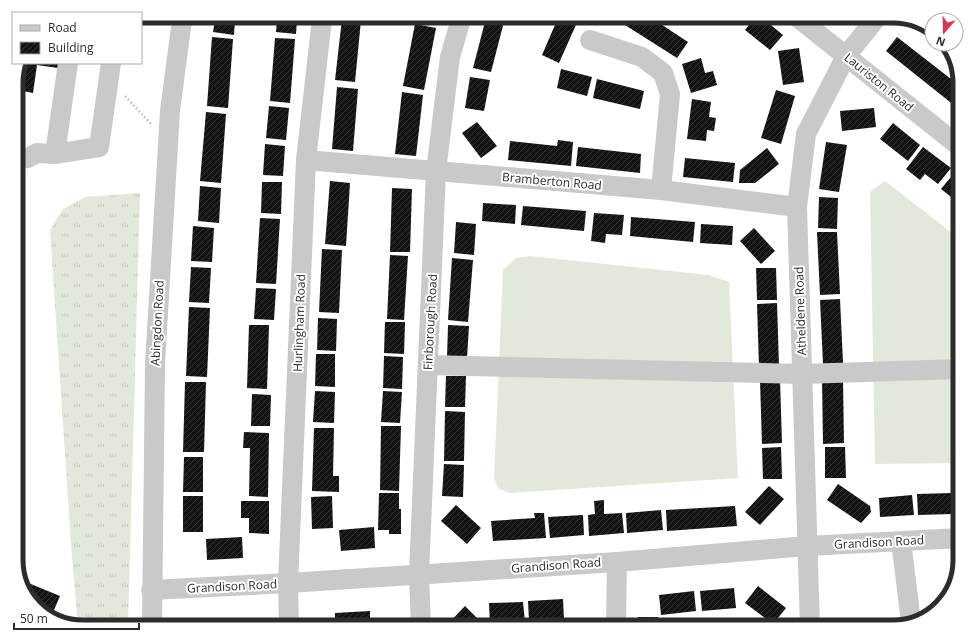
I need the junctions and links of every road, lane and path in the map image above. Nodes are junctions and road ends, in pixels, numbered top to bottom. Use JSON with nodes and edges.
{"nodes":[{"id":1,"x":182,"y":23,"type":"edge"},
{"id":2,"x":322,"y":23,"type":"edge"},
{"id":3,"x":460,"y":23,"type":"edge"},
{"id":4,"x":805,"y":23,"type":"edge"},
{"id":5,"x":872,"y":23,"type":"edge"},
{"id":6,"x":590,"y":40,"type":"dead end"},
{"id":7,"x":846,"y":56,"type":"junction"},
{"id":8,"x":68,"y":64,"type":"edge"},
{"id":9,"x":110,"y":64,"type":"edge"},
{"id":10,"x":106,"y":92,"type":"junction"},
{"id":11,"x":953,"y":141,"type":"edge"},
{"id":12,"x":168,"y":142,"type":"junction"},
{"id":13,"x":54,"y":154,"type":"junction"},
{"id":14,"x":23,"y":158,"type":"edge"},
{"id":15,"x":306,"y":160,"type":"junction"},
{"id":16,"x":436,"y":171,"type":"junction"},
{"id":17,"x":661,"y":190,"type":"junction"},
{"id":18,"x":797,"y":207,"type":"junction"},
{"id":19,"x":428,"y":365,"type":"junction"},
{"id":20,"x":953,"y":369,"type":"edge"},
{"id":21,"x":802,"y":374,"type":"junction"},
{"id":22,"x":953,"y":538,"type":"edge"},
{"id":23,"x":902,"y":541,"type":"junction"},
{"id":24,"x":808,"y":546,"type":"junction"},
{"id":25,"x":617,"y":562,"type":"junction"},
{"id":26,"x":419,"y":574,"type":"junction"},
{"id":27,"x":288,"y":583,"type":"junction"},
{"id":28,"x":151,"y":590,"type":"junction"},
{"id":29,"x":910,"y":617,"type":"edge"},
{"id":30,"x":152,"y":620,"type":"edge"},
{"id":31,"x":289,"y":620,"type":"edge"},
{"id":32,"x":421,"y":620,"type":"edge"},
{"id":33,"x":616,"y":620,"type":"edge"},
{"id":34,"x":810,"y":620,"type":"edge"}],
"edges":[{"from":1,"to":12,"type":"street","name":"Abingdon Road"},
{"from":2,"to":15,"type":"street","name":"Hurlingham Road"},
{"from":3,"to":16,"type":"street","name":"Finborough Road"},
{"from":4,"to":7,"type":"street","name":"Lauriston Road"},
{"from":5,"to":7,"type":"street","name":"Atheldene Road"},
{"from":6,"to":17,"type":"street"},
{"from":7,"to":11,"type":"street","name":"Lauriston Road"},
{"from":7,"to":18,"type":"street","name":"Atheldene Road"},
{"from":8,"to":13,"type":"street"},
{"from":9,"to":10,"type":"street"},
{"from":10,"to":12,"type":"path"},
{"from":10,"to":13,"type":"street"},
{"from":12,"to":28,"type":"street","name":"Abingdon Road"},
{"from":13,"to":14,"type":"street"},
{"from":15,"to":16,"type":"street","name":"Bramberton Road"},
{"from":15,"to":27,"type":"street","name":"Hurlingham Road"},
{"from":16,"to":17,"type":"street","name":"Bramberton Road"},
{"from":16,"to":19,"type":"street","name":"Finborough Road"},
{"from":17,"to":18,"type":"street","name":"Bramberton Road"},
{"from":18,"to":21,"type":"street","name":"Atheldene Road"},
{"from":19,"to":21,"type":"street"},
{"from":19,"to":26,"type":"street","name":"Finborough Road"},
{"from":20,"to":21,"type":"street"},
{"from":21,"to":24,"type":"street","name":"Atheldene Road"},
{"from":22,"to":23,"type":"street","name":"Grandison Road"},
{"from":23,"to":24,"type":"street","name":"Grandison Road"},
{"from":23,"to":29,"type":"street"},
{"from":24,"to":25,"type":"street","name":"Grandison Road"},
{"from":24,"to":34,"type":"street","name":"Atheldene Road"},
{"from":25,"to":26,"type":"street","name":"Grandison Road"},
{"from":25,"to":33,"type":"street"},
{"from":26,"to":27,"type":"street","name":"Grandison Road"},
{"from":26,"to":32,"type":"street","name":"Finborough Road"},
{"from":27,"to":28,"type":"street","name":"Grandison Road"},
{"from":27,"to":31,"type":"street","name":"Hurlingham Road"},
{"from":28,"to":30,"type":"street","name":"Abingdon Road"}]}
